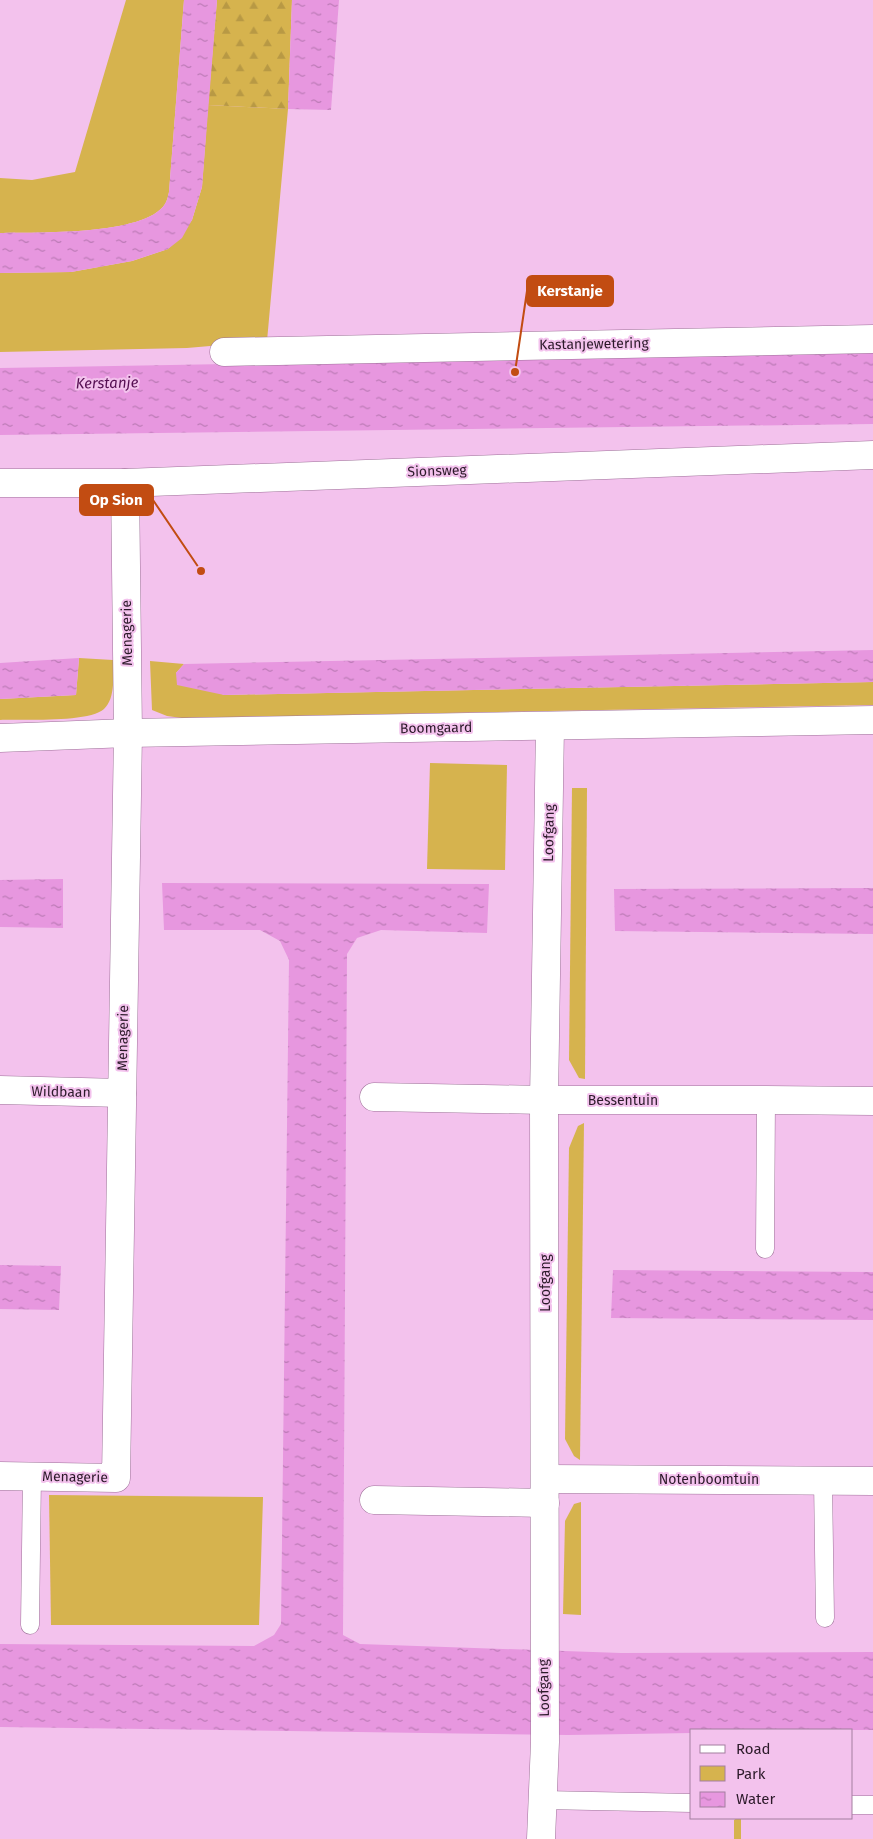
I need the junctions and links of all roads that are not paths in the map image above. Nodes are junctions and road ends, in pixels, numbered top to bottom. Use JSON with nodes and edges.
{"nodes":[{"id":1,"x":873,"y":339,"type":"edge"},
{"id":2,"x":224,"y":352,"type":"dead end"},
{"id":3,"x":873,"y":455,"type":"edge"},
{"id":4,"x":0,"y":483,"type":"edge"},
{"id":5,"x":125,"y":483,"type":"junction"},
{"id":6,"x":873,"y":720,"type":"edge"},
{"id":7,"x":550,"y":726,"type":"junction"},
{"id":8,"x":128,"y":733,"type":"junction"},
{"id":9,"x":0,"y":738,"type":"edge"},
{"id":10,"x":0,"y":1090,"type":"edge"},
{"id":11,"x":122,"y":1093,"type":"junction"},
{"id":12,"x":374,"y":1097,"type":"dead end"},
{"id":13,"x":544,"y":1100,"type":"junction"},
{"id":14,"x":766,"y":1100,"type":"junction"},
{"id":15,"x":873,"y":1101,"type":"edge"},
{"id":16,"x":765,"y":1249,"type":"dead end"},
{"id":17,"x":0,"y":1476,"type":"edge"},
{"id":18,"x":32,"y":1476,"type":"junction"},
{"id":19,"x":823,"y":1480,"type":"junction"},
{"id":20,"x":873,"y":1481,"type":"edge"},
{"id":21,"x":545,"y":1491,"type":"junction"},
{"id":22,"x":374,"y":1500,"type":"dead end"},
{"id":23,"x":825,"y":1618,"type":"dead end"},
{"id":24,"x":30,"y":1625,"type":"dead end"},
{"id":25,"x":543,"y":1800,"type":"junction"},
{"id":26,"x":690,"y":1803,"type":"edge"},
{"id":27,"x":853,"y":1805,"type":"edge"},
{"id":28,"x":873,"y":1805,"type":"edge"},
{"id":29,"x":541,"y":1839,"type":"edge"}],
"edges":[{"from":1,"to":2,"type":"street","name":"Kastanjewetering"},
{"from":3,"to":5,"type":"street","name":"Sionsweg"},
{"from":4,"to":5,"type":"street","name":"Sionsweg"},
{"from":5,"to":8,"type":"street","name":"Menagerie"},
{"from":6,"to":7,"type":"street","name":"Boomgaard"},
{"from":7,"to":8,"type":"street","name":"Boomgaard"},
{"from":7,"to":13,"type":"street","name":"Loofgang"},
{"from":8,"to":9,"type":"street","name":"Boomgaard"},
{"from":8,"to":11,"type":"street","name":"Menagerie"},
{"from":10,"to":11,"type":"street","name":"Wildbaan"},
{"from":11,"to":18,"type":"street","name":"Menagerie"},
{"from":12,"to":13,"type":"street","name":"Bessentuin"},
{"from":13,"to":14,"type":"street","name":"Bessentuin"},
{"from":13,"to":21,"type":"street","name":"Loofgang"},
{"from":14,"to":15,"type":"street","name":"Bessentuin"},
{"from":14,"to":16,"type":"lane"},
{"from":17,"to":18,"type":"street","name":"Menagerie"},
{"from":18,"to":24,"type":"lane"},
{"from":19,"to":20,"type":"street","name":"Notenboomtuin"},
{"from":19,"to":21,"type":"street","name":"Notenboomtuin"},
{"from":19,"to":23,"type":"lane"},
{"from":21,"to":22,"type":"street","name":"Notenboomtuin"},
{"from":21,"to":25,"type":"street","name":"Loofgang"},
{"from":25,"to":26,"type":"lane"},
{"from":25,"to":29,"type":"street","name":"Loofgang"},
{"from":27,"to":28,"type":"lane"}]}
